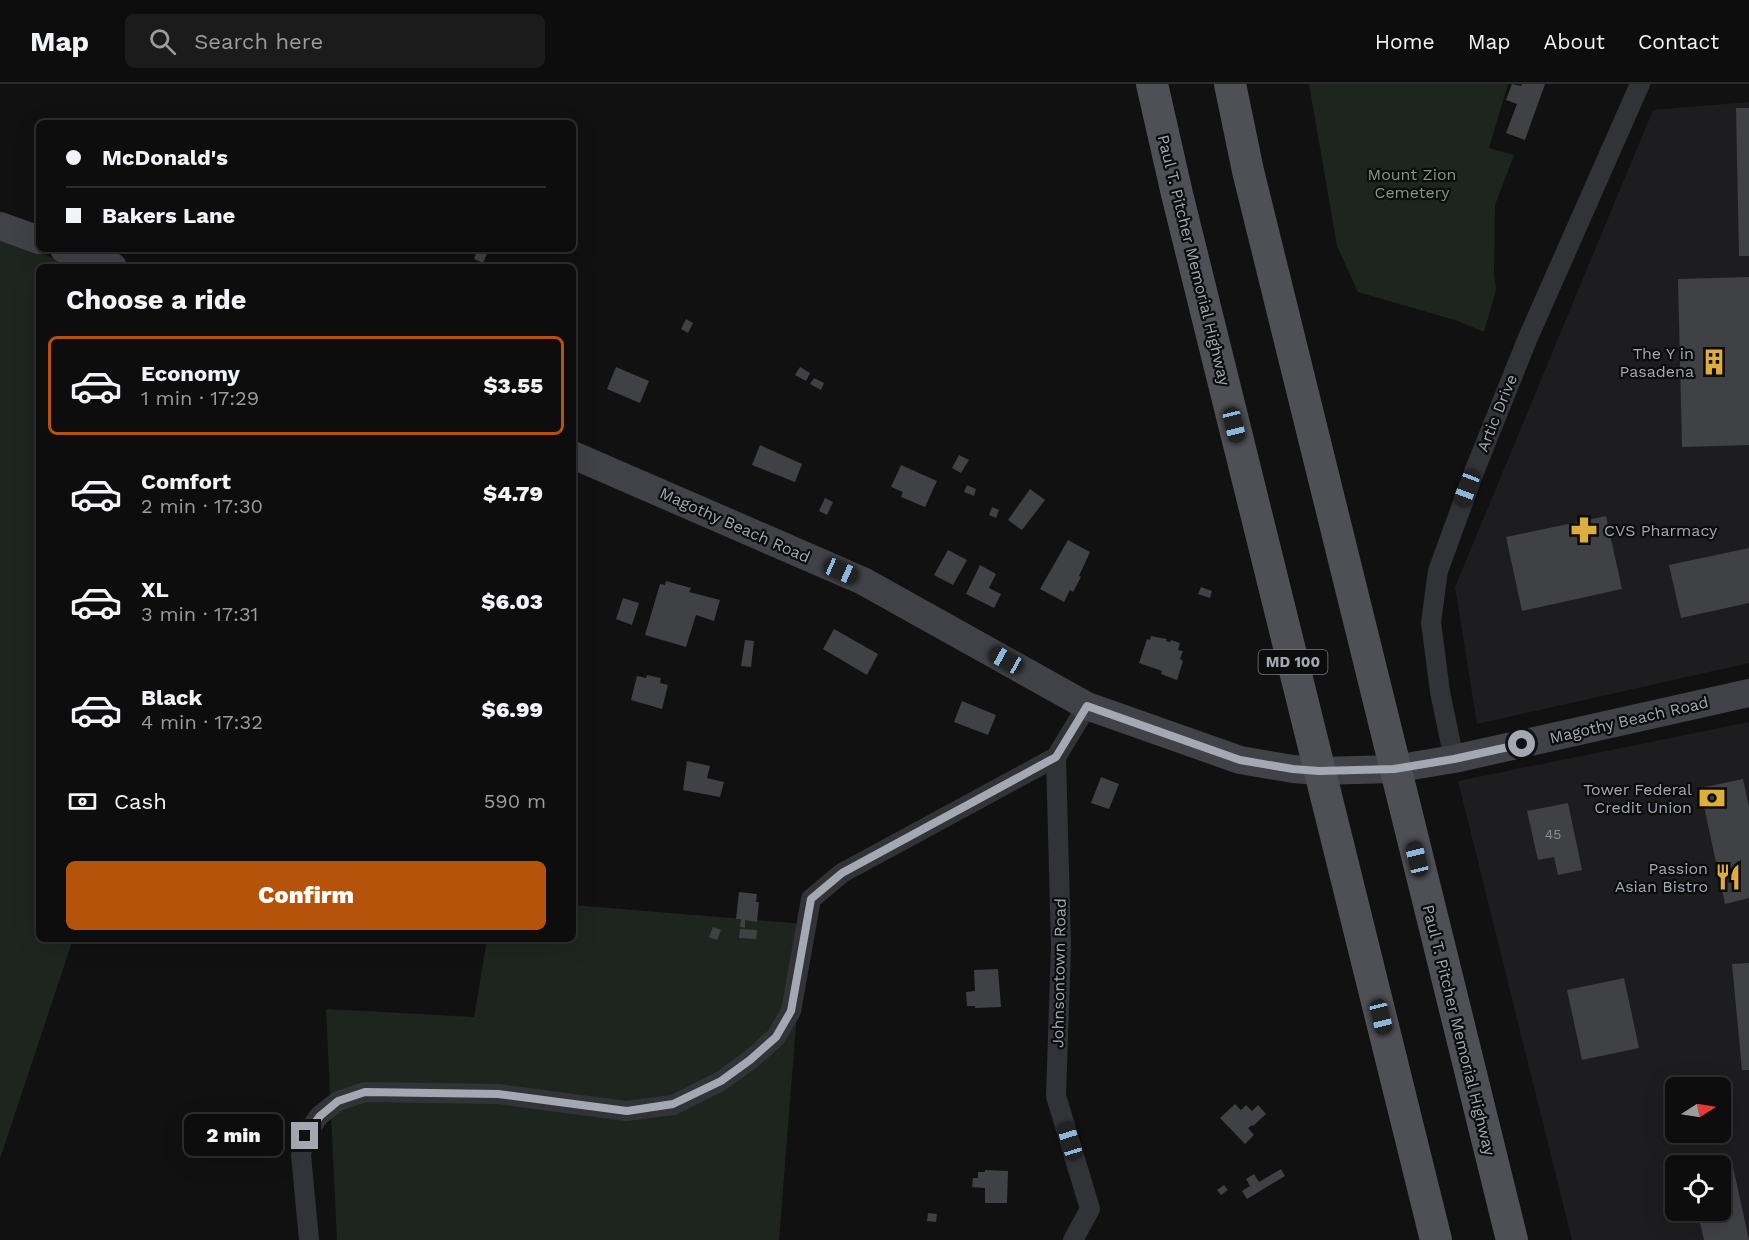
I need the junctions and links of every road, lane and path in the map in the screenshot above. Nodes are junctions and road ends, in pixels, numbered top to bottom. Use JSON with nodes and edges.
{"nodes":[{"id":1,"x":1152,"y":84,"type":"edge"},
{"id":2,"x":1230,"y":84,"type":"edge"},
{"id":3,"x":1640,"y":84,"type":"edge"},
{"id":4,"x":0,"y":226,"type":"edge"},
{"id":5,"x":36,"y":239,"type":"edge"},
{"id":6,"x":72,"y":252,"type":"edge"},
{"id":7,"x":105,"y":264,"type":"edge"},
{"id":8,"x":576,"y":456,"type":"edge"},
{"id":9,"x":1749,"y":693,"type":"edge"},
{"id":10,"x":1087,"y":706,"type":"junction"},
{"id":11,"x":1056,"y":757,"type":"junction"},
{"id":12,"x":1454,"y":759,"type":"junction"},
{"id":13,"x":1394,"y":769,"type":"junction"},
{"id":14,"x":1319,"y":771,"type":"junction"},
{"id":15,"x":309,"y":1240,"type":"edge"},
{"id":16,"x":1073,"y":1240,"type":"edge"},
{"id":17,"x":1437,"y":1240,"type":"edge"},
{"id":18,"x":1512,"y":1240,"type":"edge"}],
"edges":[{"from":1,"to":14,"type":"main road","name":"Paul T. Pitcher Memorial Highway","number":"MD 100"},
{"from":2,"to":13,"type":"main road","name":"Paul T. Pitcher Memorial Highway"},
{"from":3,"to":12,"type":"street","name":"Artic Drive"},
{"from":4,"to":5,"type":"street"},
{"from":6,"to":7,"type":"street"},
{"from":8,"to":10,"type":"street","name":"Magothy Beach Road"},
{"from":9,"to":12,"type":"street","name":"Magothy Beach Road"},
{"from":10,"to":11,"type":"street"},
{"from":10,"to":14,"type":"street","name":"Magothy Beach Road"},
{"from":11,"to":15,"type":"street"},
{"from":11,"to":16,"type":"street","name":"Johnsontown Road"},
{"from":12,"to":13,"type":"street","name":"Magothy Beach Road"},
{"from":13,"to":14,"type":"street","name":"Magothy Beach Road"},
{"from":13,"to":18,"type":"main road","name":"Paul T. Pitcher Memorial Highway"},
{"from":14,"to":17,"type":"main road","name":"Paul T. Pitcher Memorial Highway","number":"MD 100"}]}
